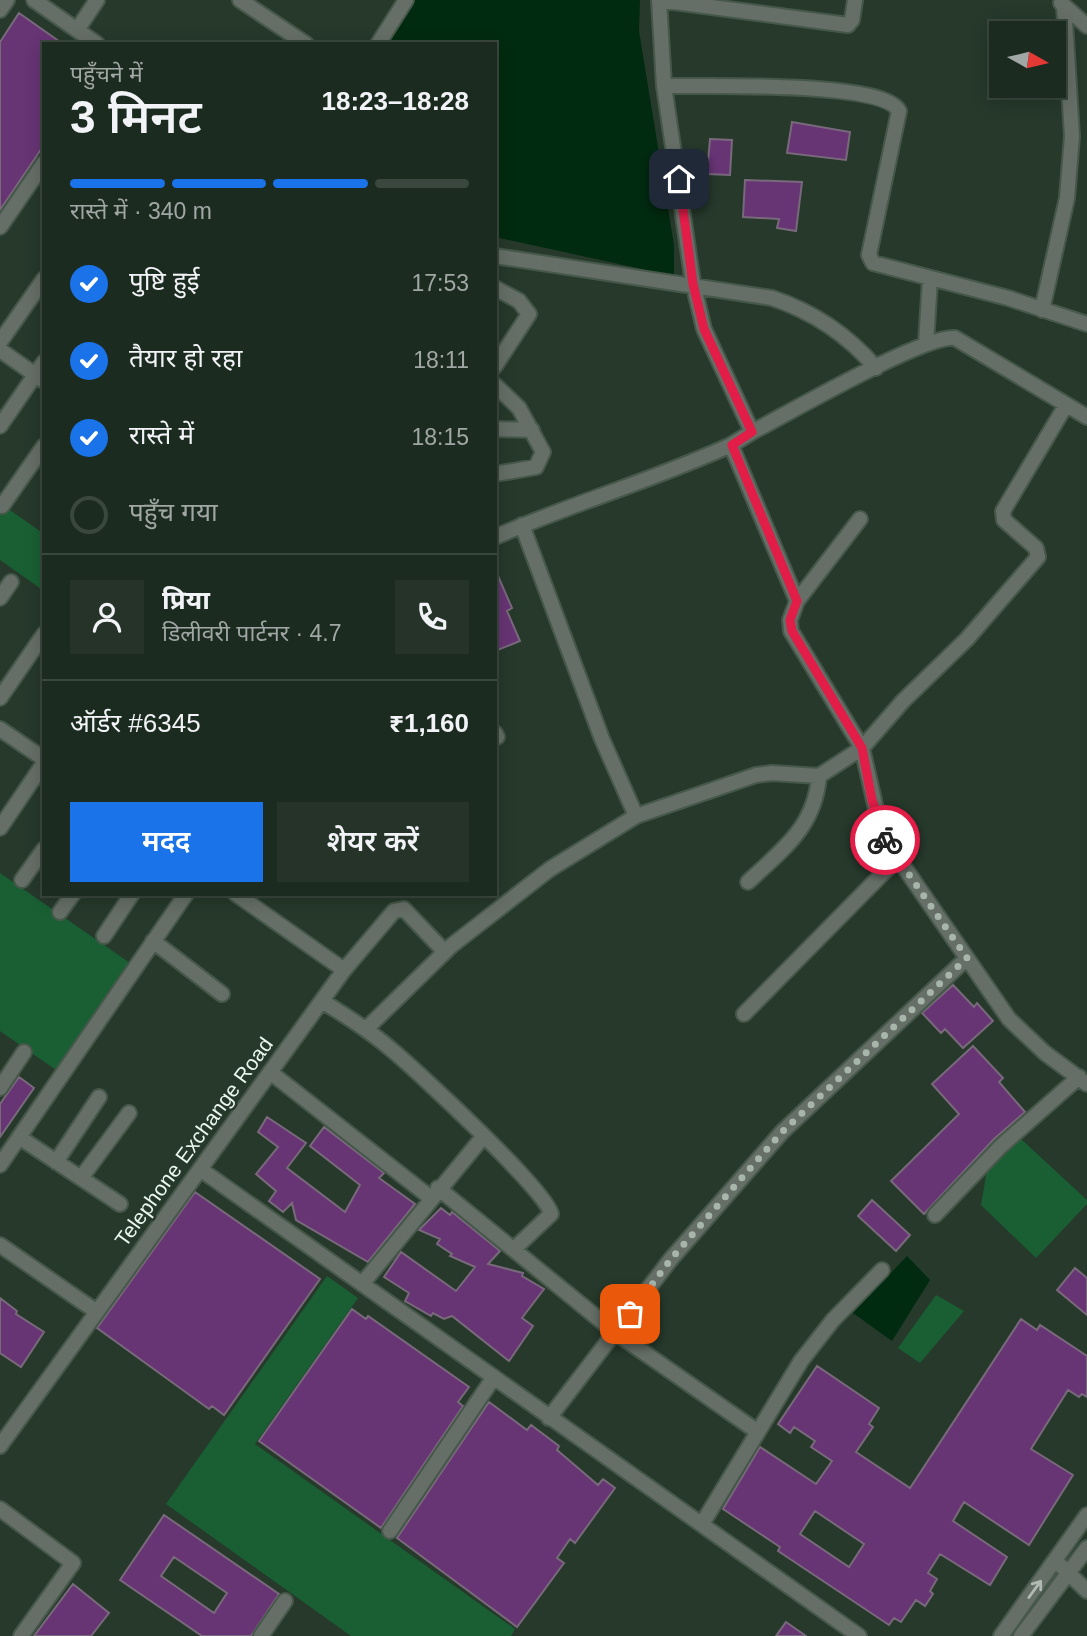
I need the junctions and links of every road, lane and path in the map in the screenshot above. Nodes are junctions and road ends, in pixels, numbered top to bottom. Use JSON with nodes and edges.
{"nodes":[{"id":1,"x":7,"y":0,"type":"edge"},
{"id":2,"x":34,"y":0,"type":"edge"},
{"id":3,"x":97,"y":0,"type":"edge"},
{"id":4,"x":240,"y":0,"type":"edge"},
{"id":5,"x":405,"y":0,"type":"edge"},
{"id":6,"x":659,"y":0,"type":"edge"},
{"id":7,"x":855,"y":0,"type":"edge"},
{"id":8,"x":1061,"y":3,"type":"edge"},
{"id":9,"x":0,"y":10,"type":"edge"},
{"id":10,"x":1087,"y":26,"type":"edge"},
{"id":11,"x":77,"y":30,"type":"junction"},
{"id":12,"x":93,"y":42,"type":"edge"},
{"id":13,"x":303,"y":42,"type":"edge"},
{"id":14,"x":379,"y":42,"type":"edge"},
{"id":15,"x":664,"y":86,"type":"junction"},
{"id":16,"x":42,"y":166,"type":"edge"},
{"id":17,"x":0,"y":227,"type":"edge"},
{"id":18,"x":497,"y":256,"type":"edge"},
{"id":19,"x":930,"y":279,"type":"junction"},
{"id":20,"x":42,"y":282,"type":"edge"},
{"id":21,"x":693,"y":284,"type":"junction"},
{"id":22,"x":497,"y":289,"type":"edge"},
{"id":23,"x":1042,"y":310,"type":"junction"},
{"id":24,"x":1087,"y":324,"type":"edge"},
{"id":25,"x":0,"y":342,"type":"edge"},
{"id":26,"x":926,"y":344,"type":"junction"},
{"id":27,"x":0,"y":350,"type":"edge"},
{"id":28,"x":497,"y":363,"type":"edge"},
{"id":29,"x":876,"y":368,"type":"junction"},
{"id":30,"x":39,"y":378,"type":"edge"},
{"id":31,"x":497,"y":387,"type":"edge"},
{"id":32,"x":1066,"y":405,"type":"junction"},
{"id":33,"x":1087,"y":417,"type":"edge"},
{"id":34,"x":0,"y":426,"type":"edge"},
{"id":35,"x":497,"y":429,"type":"edge"},
{"id":36,"x":532,"y":430,"type":"junction"},
{"id":37,"x":752,"y":432,"type":"junction"},
{"id":38,"x":732,"y":445,"type":"junction"},
{"id":39,"x":42,"y":449,"type":"edge"},
{"id":40,"x":497,"y":474,"type":"edge"},
{"id":41,"x":2,"y":506,"type":"dead end"},
{"id":42,"x":860,"y":519,"type":"dead end"},
{"id":43,"x":522,"y":526,"type":"junction"},
{"id":44,"x":497,"y":536,"type":"edge"},
{"id":45,"x":11,"y":582,"type":"dead end"},
{"id":46,"x":0,"y":598,"type":"edge"},
{"id":47,"x":797,"y":601,"type":"junction"},
{"id":48,"x":42,"y":637,"type":"edge"},
{"id":49,"x":0,"y":698,"type":"edge"},
{"id":50,"x":0,"y":729,"type":"edge"},
{"id":51,"x":862,"y":748,"type":"junction"},
{"id":52,"x":42,"y":760,"type":"edge"},
{"id":53,"x":42,"y":764,"type":"edge"},
{"id":54,"x":819,"y":776,"type":"junction"},
{"id":55,"x":636,"y":816,"type":"junction"},
{"id":56,"x":0,"y":828,"type":"edge"},
{"id":57,"x":42,"y":852,"type":"edge"},
{"id":58,"x":898,"y":858,"type":"junction"},
{"id":59,"x":22,"y":880,"type":"dead end"},
{"id":60,"x":748,"y":883,"type":"dead end"},
{"id":61,"x":72,"y":896,"type":"edge"},
{"id":62,"x":131,"y":896,"type":"edge"},
{"id":63,"x":185,"y":896,"type":"edge"},
{"id":64,"x":239,"y":896,"type":"edge"},
{"id":65,"x":60,"y":912,"type":"dead end"},
{"id":66,"x":104,"y":936,"type":"dead end"},
{"id":67,"x":153,"y":942,"type":"junction"},
{"id":68,"x":444,"y":951,"type":"junction"},
{"id":69,"x":967,"y":958,"type":"junction"},
{"id":70,"x":344,"y":970,"type":"junction"},
{"id":71,"x":222,"y":994,"type":"dead end"},
{"id":72,"x":321,"y":1001,"type":"junction"},
{"id":73,"x":744,"y":1014,"type":"dead end"},
{"id":74,"x":366,"y":1029,"type":"junction"},
{"id":75,"x":24,"y":1052,"type":"dead end"},
{"id":76,"x":270,"y":1072,"type":"junction"},
{"id":77,"x":1083,"y":1080,"type":"edge"},
{"id":78,"x":0,"y":1088,"type":"edge"},
{"id":79,"x":99,"y":1097,"type":"dead end"},
{"id":80,"x":129,"y":1113,"type":"dead end"},
{"id":81,"x":19,"y":1137,"type":"junction"},
{"id":82,"x":483,"y":1137,"type":"junction"},
{"id":83,"x":56,"y":1161,"type":"junction"},
{"id":84,"x":0,"y":1165,"type":"edge"},
{"id":85,"x":200,"y":1169,"type":"junction"},
{"id":86,"x":81,"y":1178,"type":"junction"},
{"id":87,"x":434,"y":1193,"type":"junction"},
{"id":88,"x":120,"y":1204,"type":"dead end"},
{"id":89,"x":935,"y":1215,"type":"dead end"},
{"id":90,"x":0,"y":1245,"type":"edge"},
{"id":91,"x":514,"y":1249,"type":"junction"},
{"id":92,"x":882,"y":1270,"type":"dead end"},
{"id":93,"x":362,"y":1284,"type":"junction"},
{"id":94,"x":96,"y":1312,"type":"junction"},
{"id":95,"x":616,"y":1333,"type":"junction"},
{"id":96,"x":494,"y":1377,"type":"junction"},
{"id":97,"x":549,"y":1418,"type":"junction"},
{"id":98,"x":758,"y":1432,"type":"junction"},
{"id":99,"x":0,"y":1446,"type":"edge"},
{"id":100,"x":0,"y":1509,"type":"edge"},
{"id":101,"x":1087,"y":1515,"type":"edge"},
{"id":102,"x":702,"y":1524,"type":"junction"},
{"id":103,"x":390,"y":1531,"type":"dead end"},
{"id":104,"x":1068,"y":1541,"type":"junction"},
{"id":105,"x":1085,"y":1554,"type":"edge"},
{"id":106,"x":1055,"y":1560,"type":"junction"},
{"id":107,"x":1068,"y":1572,"type":"junction"},
{"id":108,"x":1087,"y":1591,"type":"edge"},
{"id":109,"x":285,"y":1601,"type":"dead end"},
{"id":110,"x":21,"y":1636,"type":"edge"},
{"id":111,"x":261,"y":1636,"type":"edge"},
{"id":112,"x":859,"y":1636,"type":"edge"},
{"id":113,"x":1001,"y":1636,"type":"edge"},
{"id":114,"x":1021,"y":1636,"type":"edge"}],
"edges":[{"from":1,"to":9,"type":"street"},
{"from":2,"to":11,"type":"street"},
{"from":3,"to":11,"type":"street"},
{"from":4,"to":13,"type":"street"},
{"from":5,"to":14,"type":"street"},
{"from":6,"to":7,"type":"street"},
{"from":6,"to":15,"type":"street"},
{"from":8,"to":10,"type":"street"},
{"from":8,"to":23,"type":"street"},
{"from":11,"to":12,"type":"street"},
{"from":15,"to":19,"type":"street"},
{"from":15,"to":21,"type":"street"},
{"from":16,"to":17,"type":"street"},
{"from":18,"to":21,"type":"street"},
{"from":19,"to":23,"type":"street"},
{"from":19,"to":26,"type":"street"},
{"from":20,"to":25,"type":"street"},
{"from":21,"to":29,"type":"street"},
{"from":21,"to":37,"type":"street"},
{"from":22,"to":28,"type":"street"},
{"from":23,"to":24,"type":"street"},
{"from":26,"to":29,"type":"street"},
{"from":26,"to":32,"type":"street"},
{"from":27,"to":30,"type":"street"},
{"from":29,"to":37,"type":"street"},
{"from":30,"to":34,"type":"street"},
{"from":31,"to":36,"type":"street"},
{"from":32,"to":33,"type":"street"},
{"from":32,"to":51,"type":"street"},
{"from":35,"to":36,"type":"street"},
{"from":36,"to":40,"type":"street"},
{"from":37,"to":38,"type":"street"},
{"from":38,"to":43,"type":"street"},
{"from":38,"to":47,"type":"street"},
{"from":39,"to":41,"type":"street"},
{"from":42,"to":47,"type":"street"},
{"from":43,"to":44,"type":"street"},
{"from":43,"to":55,"type":"street"},
{"from":45,"to":46,"type":"street"},
{"from":47,"to":51,"type":"street"},
{"from":48,"to":49,"type":"street"},
{"from":50,"to":52,"type":"street"},
{"from":51,"to":54,"type":"street"},
{"from":51,"to":58,"type":"street"},
{"from":53,"to":56,"type":"street"},
{"from":54,"to":55,"type":"street"},
{"from":54,"to":60,"type":"street"},
{"from":55,"to":68,"type":"street"},
{"from":57,"to":59,"type":"street"},
{"from":58,"to":69,"type":"street"},
{"from":58,"to":73,"type":"street"},
{"from":61,"to":65,"type":"street"},
{"from":62,"to":66,"type":"street"},
{"from":63,"to":67,"type":"street"},
{"from":64,"to":70,"type":"street"},
{"from":67,"to":71,"type":"street"},
{"from":67,"to":81,"type":"street"},
{"from":68,"to":70,"type":"street","name":"Telephone Exchange Road"},
{"from":68,"to":74,"type":"street"},
{"from":69,"to":77,"type":"street"},
{"from":69,"to":95,"type":"street"},
{"from":70,"to":72,"type":"street","name":"Telephone Exchange Road"},
{"from":72,"to":74,"type":"street"},
{"from":72,"to":76,"type":"street","name":"Telephone Exchange Road"},
{"from":74,"to":82,"type":"street"},
{"from":75,"to":78,"type":"street"},
{"from":76,"to":85,"type":"street","name":"Telephone Exchange Road"},
{"from":76,"to":87,"type":"street"},
{"from":77,"to":89,"type":"street"},
{"from":79,"to":83,"type":"street"},
{"from":80,"to":86,"type":"street"},
{"from":81,"to":83,"type":"street"},
{"from":81,"to":84,"type":"street"},
{"from":82,"to":87,"type":"street"},
{"from":82,"to":91,"type":"street"},
{"from":83,"to":86,"type":"street"},
{"from":85,"to":93,"type":"street"},
{"from":85,"to":94,"type":"street","name":"Telephone Exchange Road"},
{"from":86,"to":88,"type":"street"},
{"from":87,"to":91,"type":"street"},
{"from":87,"to":93,"type":"street"},
{"from":90,"to":94,"type":"street"},
{"from":91,"to":95,"type":"street"},
{"from":92,"to":98,"type":"street"},
{"from":93,"to":96,"type":"street"},
{"from":94,"to":99,"type":"street","name":"Telephone Exchange Road"},
{"from":95,"to":97,"type":"street"},
{"from":95,"to":98,"type":"street"},
{"from":96,"to":97,"type":"street"},
{"from":96,"to":103,"type":"street"},
{"from":97,"to":102,"type":"street"},
{"from":98,"to":102,"type":"street"},
{"from":100,"to":110,"type":"street"},
{"from":101,"to":104,"type":"street"},
{"from":102,"to":112,"type":"street"},
{"from":104,"to":105,"type":"street"},
{"from":104,"to":106,"type":"street"},
{"from":105,"to":107,"type":"street"},
{"from":106,"to":107,"type":"street"},
{"from":113,"to":106,"type":"street","one_way":true},
{"from":107,"to":108,"type":"street"},
{"from":107,"to":114,"type":"street"},
{"from":109,"to":111,"type":"street"}]}
